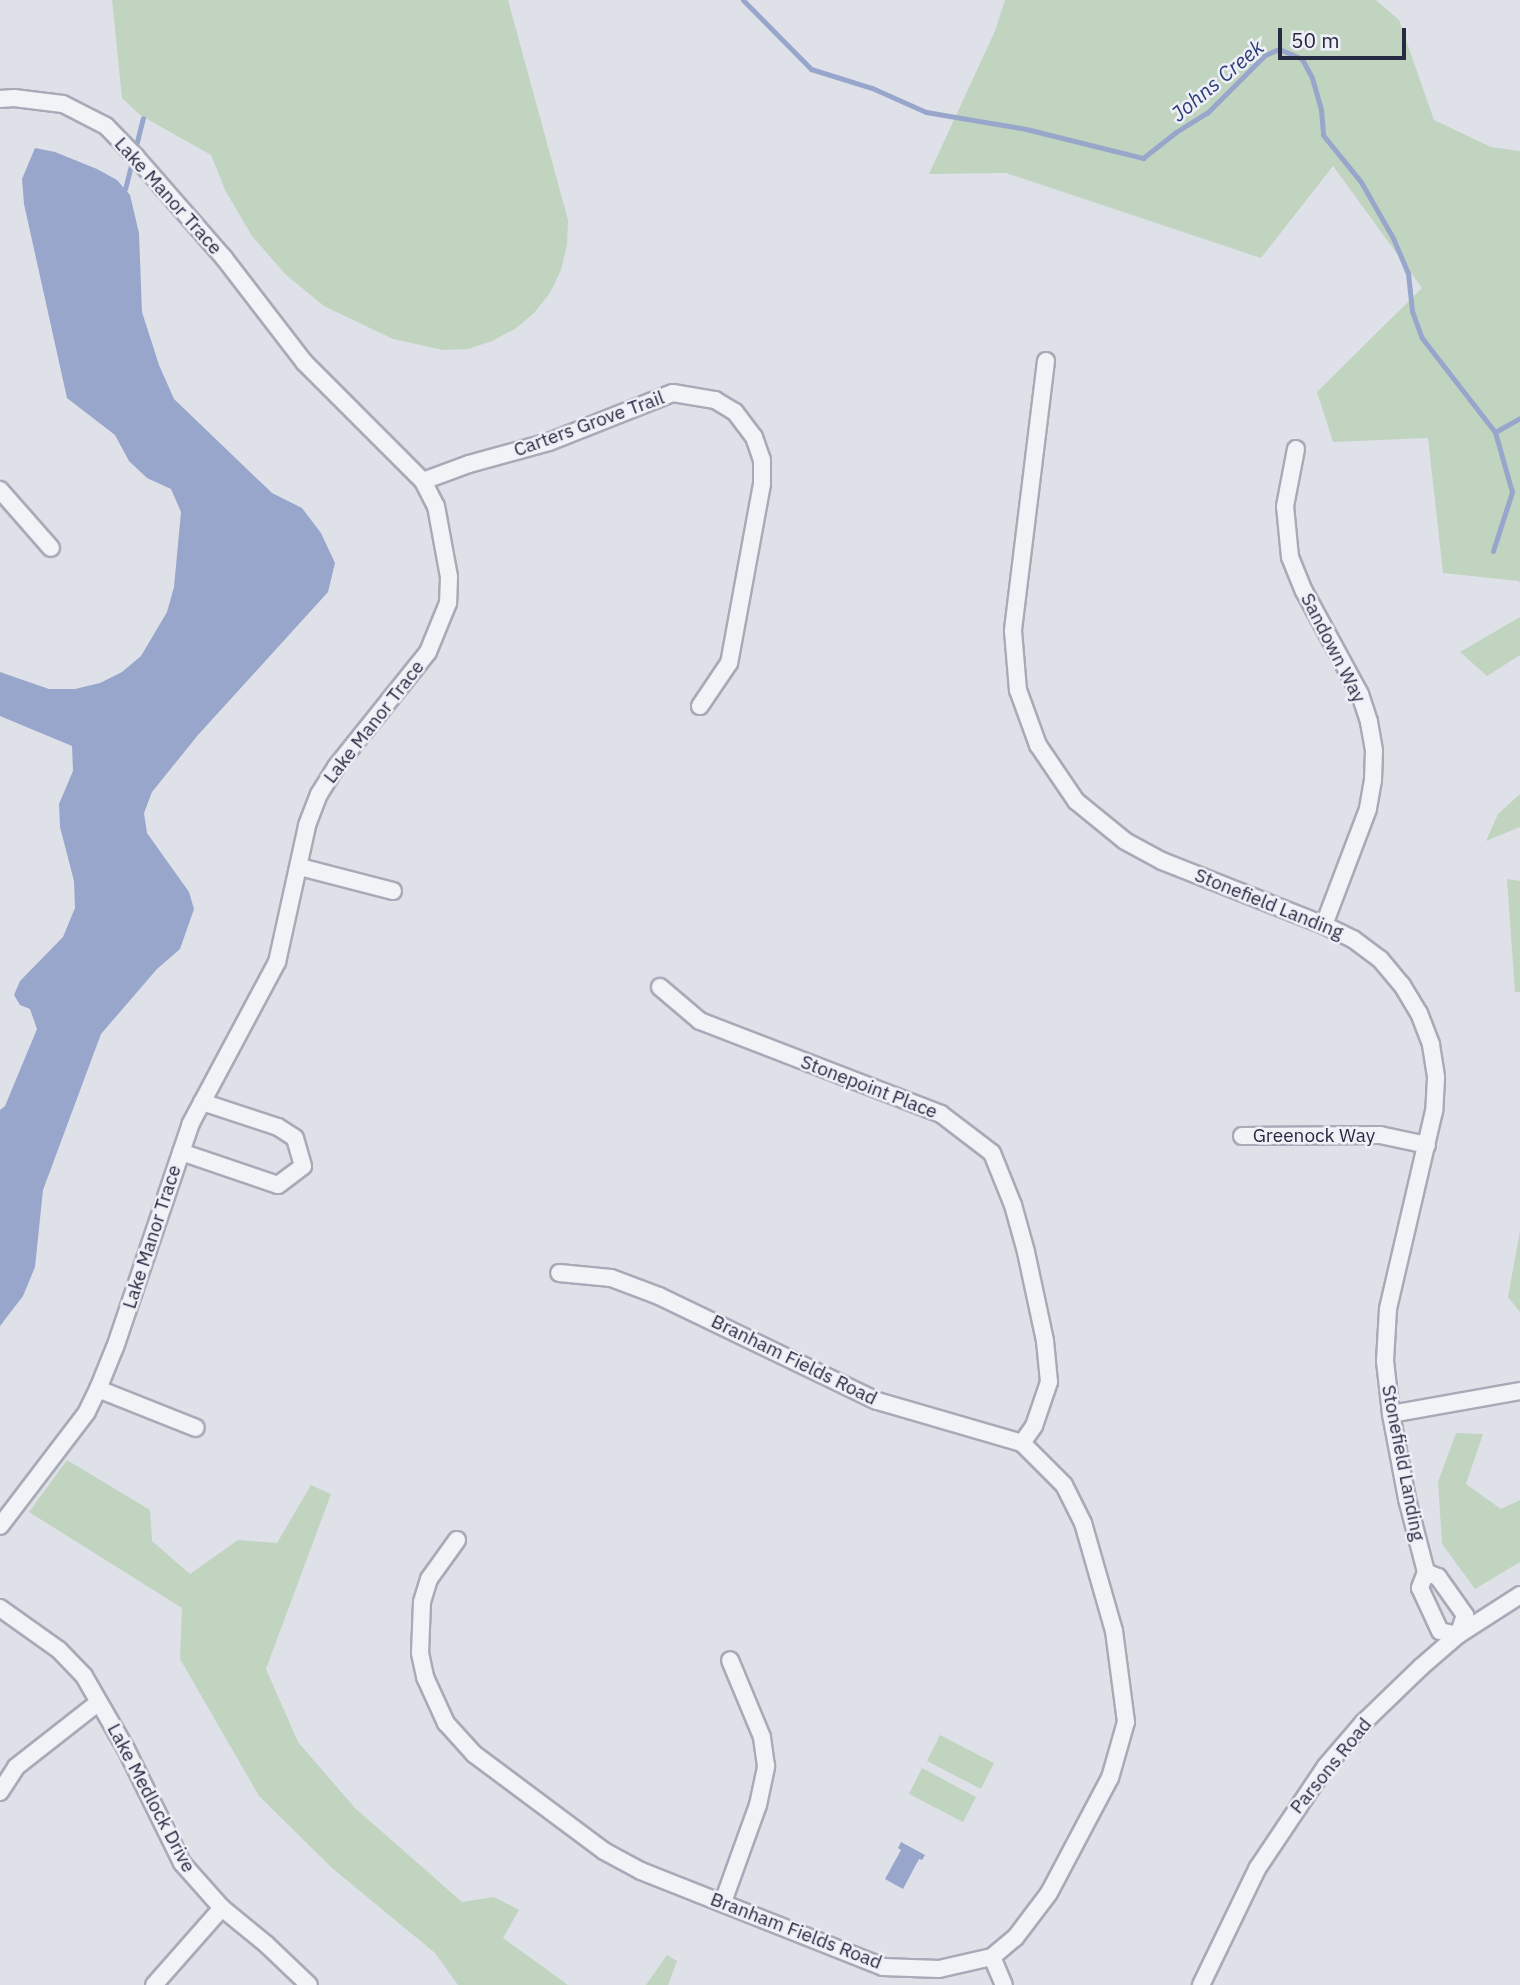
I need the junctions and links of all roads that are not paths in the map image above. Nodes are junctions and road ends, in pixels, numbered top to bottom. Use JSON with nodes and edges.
{"nodes":[{"id":1,"x":0,"y":99,"type":"edge"},
{"id":2,"x":1046,"y":360,"type":"dead end"},
{"id":3,"x":1296,"y":449,"type":"dead end"},
{"id":4,"x":423,"y":481,"type":"junction"},
{"id":5,"x":0,"y":490,"type":"edge"},
{"id":6,"x":51,"y":548,"type":"dead end"},
{"id":7,"x":699,"y":706,"type":"dead end"},
{"id":8,"x":300,"y":866,"type":"junction"},
{"id":9,"x":393,"y":891,"type":"dead end"},
{"id":10,"x":1324,"y":925,"type":"junction"},
{"id":11,"x":660,"y":987,"type":"dead end"},
{"id":12,"x":202,"y":1102,"type":"junction"},
{"id":13,"x":1241,"y":1136,"type":"dead end"},
{"id":14,"x":1427,"y":1145,"type":"junction"},
{"id":15,"x":181,"y":1152,"type":"junction"},
{"id":16,"x":559,"y":1273,"type":"dead end"},
{"id":17,"x":98,"y":1389,"type":"junction"},
{"id":18,"x":1520,"y":1391,"type":"edge"},
{"id":19,"x":1391,"y":1414,"type":"junction"},
{"id":20,"x":196,"y":1428,"type":"dead end"},
{"id":21,"x":1022,"y":1443,"type":"junction"},
{"id":22,"x":0,"y":1526,"type":"edge"},
{"id":23,"x":457,"y":1540,"type":"dead end"},
{"id":24,"x":1426,"y":1572,"type":"junction"},
{"id":25,"x":1520,"y":1595,"type":"edge"},
{"id":26,"x":0,"y":1608,"type":"edge"},
{"id":27,"x":1458,"y":1635,"type":"junction"},
{"id":28,"x":730,"y":1660,"type":"dead end"},
{"id":29,"x":99,"y":1702,"type":"junction"},
{"id":30,"x":0,"y":1792,"type":"edge"},
{"id":31,"x":723,"y":1902,"type":"junction"},
{"id":32,"x":222,"y":1908,"type":"junction"},
{"id":33,"x":992,"y":1957,"type":"junction"},
{"id":34,"x":154,"y":1985,"type":"edge"},
{"id":35,"x":309,"y":1985,"type":"edge"},
{"id":36,"x":1004,"y":1985,"type":"edge"},
{"id":37,"x":1201,"y":1985,"type":"edge"}],
"edges":[{"from":1,"to":4,"type":"street","name":"Lake Manor Trace"},
{"from":2,"to":10,"type":"street","name":"Stonefield Landing"},
{"from":3,"to":10,"type":"street","name":"Sandown Way"},
{"from":4,"to":7,"type":"street","name":"Carters Grove Trail"},
{"from":4,"to":8,"type":"street","name":"Lake Manor Trace"},
{"from":5,"to":6,"type":"street"},
{"from":8,"to":9,"type":"street"},
{"from":8,"to":12,"type":"street","name":"Lake Manor Trace"},
{"from":10,"to":14,"type":"street","name":"Stonefield Landing"},
{"from":11,"to":21,"type":"street","name":"Stonepoint Place"},
{"from":12,"to":15,"type":"street","name":"Lake Manor Trace"},
{"from":12,"to":15,"type":"street"},
{"from":13,"to":14,"type":"street","name":"Greenock Way"},
{"from":14,"to":19,"type":"street","name":"Stonefield Landing"},
{"from":15,"to":17,"type":"street","name":"Lake Manor Trace"},
{"from":16,"to":21,"type":"street","name":"Branham Fields Road"},
{"from":17,"to":20,"type":"street"},
{"from":17,"to":22,"type":"street","name":"Lake Manor Trace"},
{"from":18,"to":19,"type":"street"},
{"from":19,"to":24,"type":"street","name":"Stonefield Landing"},
{"from":21,"to":33,"type":"street","name":"Branham Fields Road"},
{"from":23,"to":31,"type":"street","name":"Branham Fields Road"},
{"from":24,"to":27,"type":"street"},
{"from":24,"to":27,"type":"street","name":"Stonefield Landing"},
{"from":25,"to":27,"type":"street","name":"Parsons Road"},
{"from":26,"to":29,"type":"street","name":"Lake Medlock Drive"},
{"from":27,"to":37,"type":"street","name":"Parsons Road"},
{"from":28,"to":31,"type":"street"},
{"from":29,"to":30,"type":"street"},
{"from":29,"to":32,"type":"street","name":"Lake Medlock Drive"},
{"from":31,"to":33,"type":"street","name":"Branham Fields Road"},
{"from":32,"to":34,"type":"street"},
{"from":32,"to":35,"type":"street","name":"Lake Medlock Drive"},
{"from":33,"to":36,"type":"street"}]}
